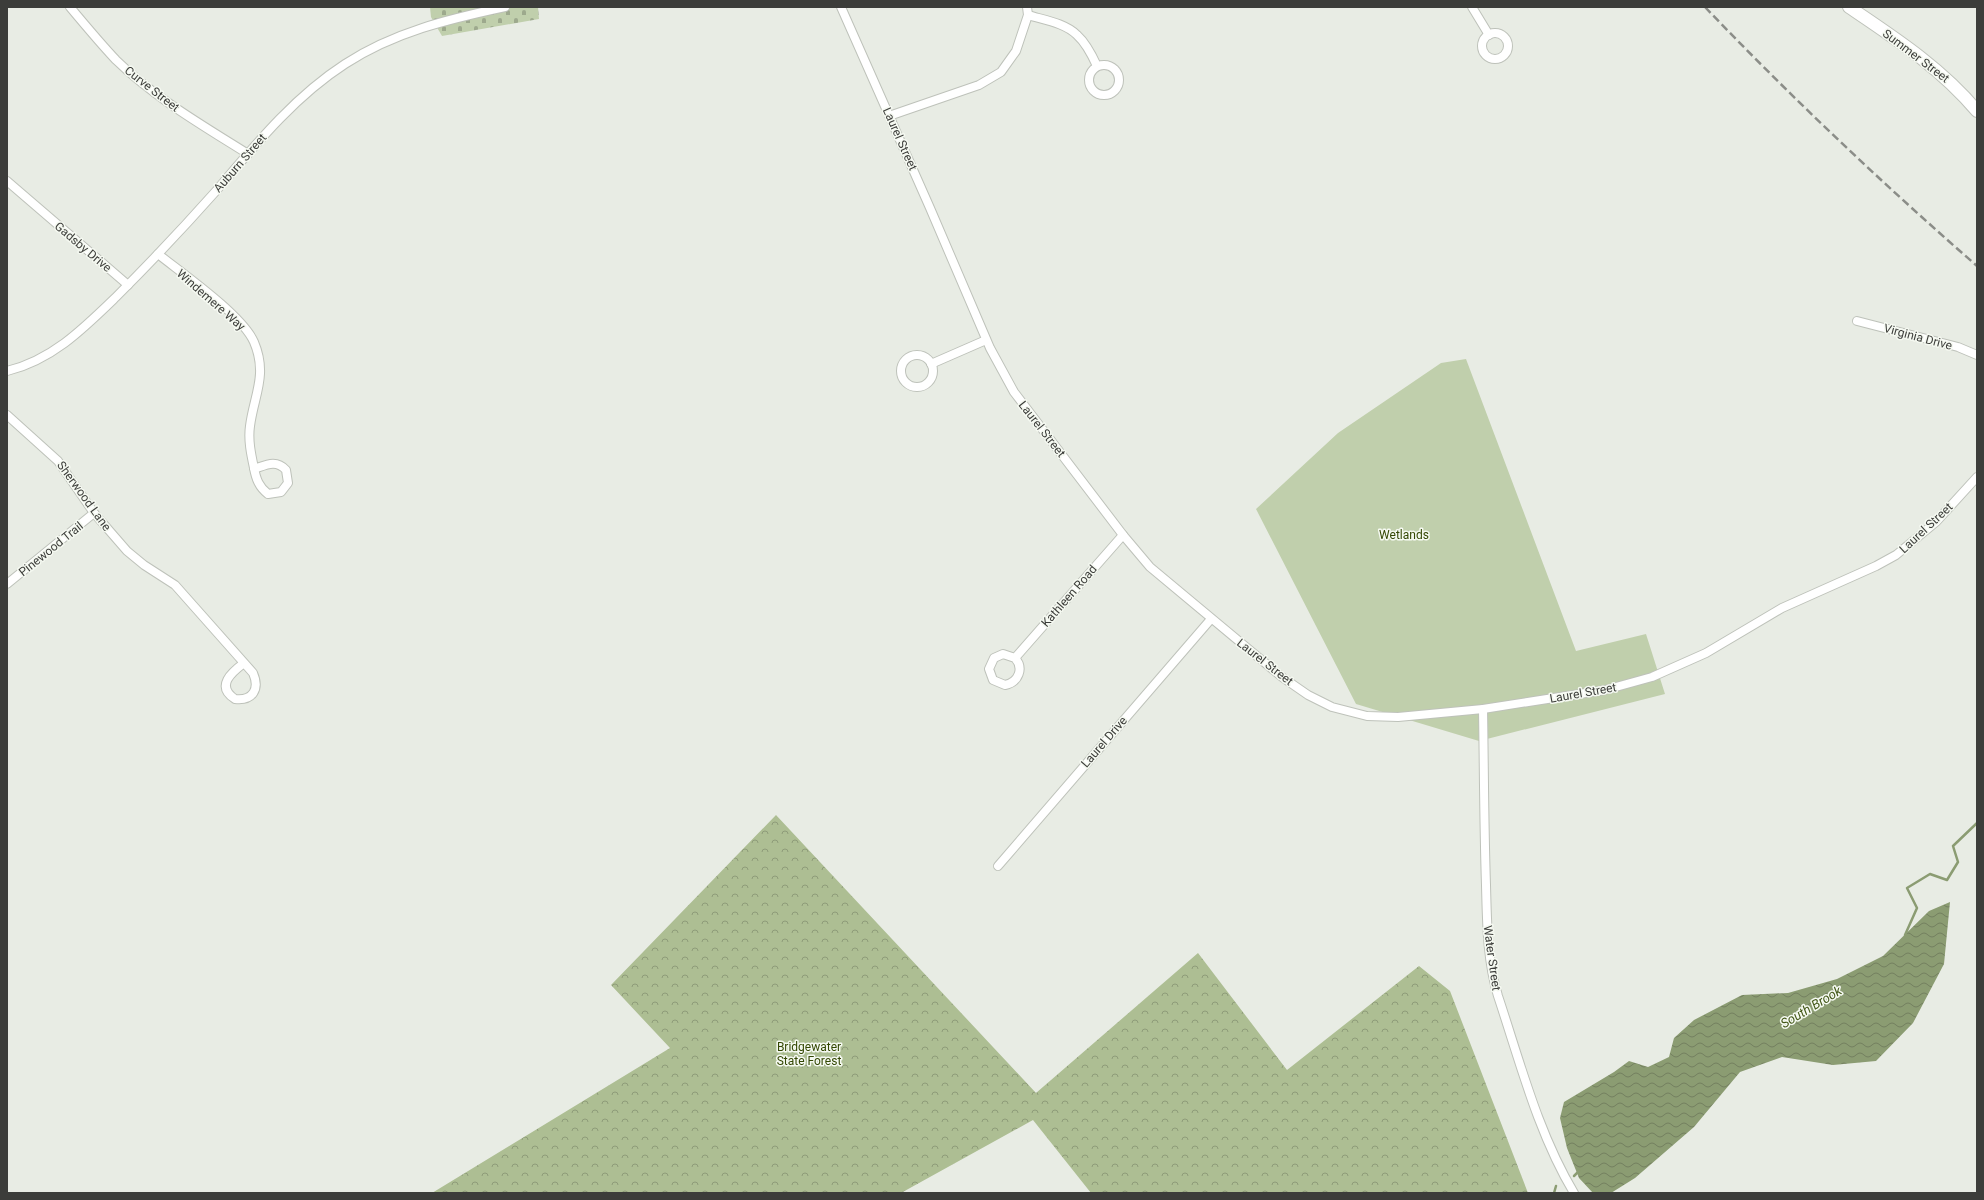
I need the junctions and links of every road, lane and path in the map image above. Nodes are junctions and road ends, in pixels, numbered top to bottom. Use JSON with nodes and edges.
{"nodes":[{"id":1,"x":70,"y":7,"type":"edge"},
{"id":2,"x":505,"y":7,"type":"edge"},
{"id":3,"x":841,"y":7,"type":"edge"},
{"id":4,"x":1472,"y":7,"type":"edge"},
{"id":5,"x":1849,"y":7,"type":"edge"},
{"id":6,"x":1027,"y":11,"type":"edge"},
{"id":7,"x":1489,"y":34,"type":"dead end"},
{"id":8,"x":1097,"y":66,"type":"dead end"},
{"id":9,"x":1977,"y":111,"type":"edge"},
{"id":10,"x":889,"y":116,"type":"junction"},
{"id":11,"x":248,"y":154,"type":"junction"},
{"id":12,"x":7,"y":182,"type":"edge"},
{"id":13,"x":158,"y":254,"type":"junction"},
{"id":14,"x":128,"y":285,"type":"junction"},
{"id":15,"x":1857,"y":321,"type":"dead end"},
{"id":16,"x":986,"y":340,"type":"junction"},
{"id":17,"x":1977,"y":355,"type":"edge"},
{"id":18,"x":931,"y":364,"type":"junction"},
{"id":19,"x":7,"y":371,"type":"edge"},
{"id":20,"x":7,"y":415,"type":"edge"},
{"id":21,"x":254,"y":469,"type":"junction"},
{"id":22,"x":1977,"y":477,"type":"edge"},
{"id":23,"x":94,"y":513,"type":"junction"},
{"id":24,"x":1123,"y":534,"type":"junction"},
{"id":25,"x":7,"y":584,"type":"edge"},
{"id":26,"x":1211,"y":619,"type":"junction"},
{"id":27,"x":1015,"y":658,"type":"dead end"},
{"id":28,"x":244,"y":663,"type":"junction"},
{"id":29,"x":1484,"y":709,"type":"junction"},
{"id":30,"x":998,"y":866,"type":"dead end"},
{"id":31,"x":1574,"y":1193,"type":"edge"}],
"edges":[{"from":1,"to":11,"type":"street","name":"Curve Street"},
{"from":2,"to":11,"type":"street","name":"Auburn Street"},
{"from":3,"to":10,"type":"street","name":"Laurel Street"},
{"from":4,"to":7,"type":"street"},
{"from":5,"to":9,"type":"main road","name":"Summer Street"},
{"from":6,"to":8,"type":"street"},
{"from":6,"to":10,"type":"street"},
{"from":10,"to":16,"type":"street","name":"Laurel Street"},
{"from":11,"to":13,"type":"street","name":"Auburn Street"},
{"from":12,"to":14,"type":"street","name":"Gadsby Drive"},
{"from":13,"to":14,"type":"street","name":"Auburn Street"},
{"from":13,"to":21,"type":"street","name":"Windemere Way"},
{"from":14,"to":19,"type":"street","name":"Auburn Street"},
{"from":15,"to":17,"type":"street","name":"Virginia Drive"},
{"from":16,"to":18,"type":"street"},
{"from":16,"to":24,"type":"street","name":"Laurel Street"},
{"from":18,"to":18,"type":"street"},
{"from":20,"to":23,"type":"street","name":"Sherwood Lane"},
{"from":21,"to":21,"type":"street","name":"Windemere Way"},
{"from":22,"to":29,"type":"street","name":"Laurel Street"},
{"from":23,"to":25,"type":"street","name":"Pinewood Trail"},
{"from":23,"to":28,"type":"street","name":"Sherwood Lane"},
{"from":24,"to":26,"type":"street","name":"Laurel Street"},
{"from":24,"to":27,"type":"street","name":"Kathleen Road"},
{"from":26,"to":29,"type":"street","name":"Laurel Street"},
{"from":26,"to":30,"type":"street","name":"Laurel Drive"},
{"from":28,"to":28,"type":"street","name":"Sherwood Lane"},
{"from":29,"to":31,"type":"street","name":"Water Street"}]}
